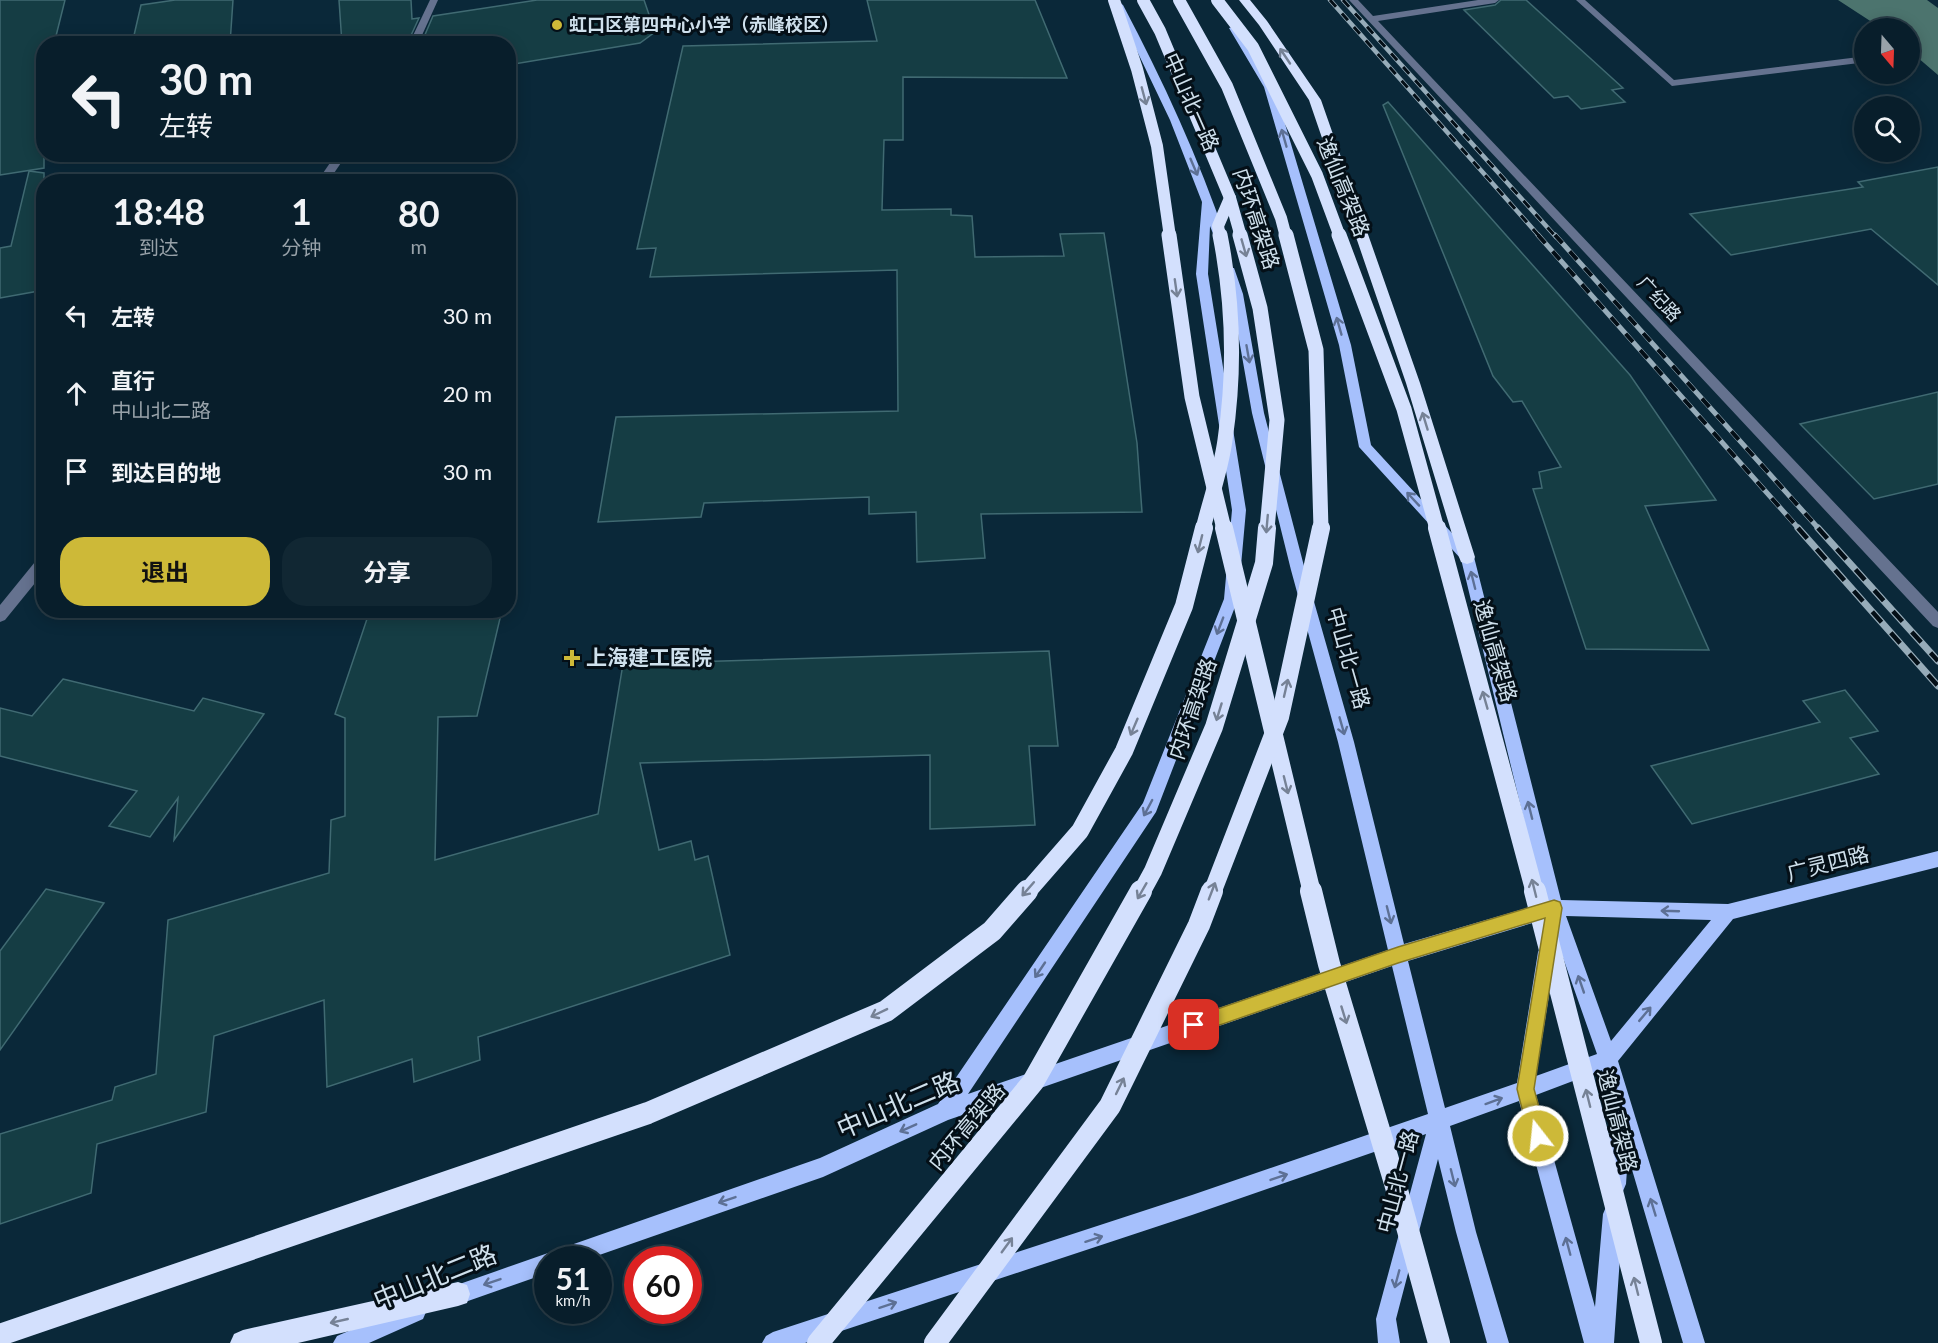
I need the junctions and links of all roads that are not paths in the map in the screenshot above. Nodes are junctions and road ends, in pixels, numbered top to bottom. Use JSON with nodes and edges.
{"nodes":[{"id":1,"x":434,"y":0,"type":"edge"},
{"id":2,"x":1115,"y":0,"type":"edge"},
{"id":3,"x":1143,"y":0,"type":"edge"},
{"id":4,"x":1179,"y":0,"type":"edge"},
{"id":5,"x":1217,"y":0,"type":"edge"},
{"id":6,"x":1244,"y":0,"type":"edge"},
{"id":7,"x":1353,"y":0,"type":"edge"},
{"id":8,"x":1495,"y":0,"type":"edge"},
{"id":9,"x":1580,"y":0,"type":"edge"},
{"id":10,"x":1371,"y":19,"type":"junction"},
{"id":11,"x":417,"y":36,"type":"edge"},
{"id":12,"x":1854,"y":61,"type":"edge"},
{"id":13,"x":1207,"y":195,"type":"junction"},
{"id":14,"x":1230,"y":198,"type":"junction"},
{"id":15,"x":1467,"y":557,"type":"junction"},
{"id":16,"x":36,"y":571,"type":"edge"},
{"id":17,"x":0,"y":616,"type":"edge"},
{"id":18,"x":1938,"y":622,"type":"edge"},
{"id":19,"x":1938,"y":859,"type":"edge"},
{"id":20,"x":1554,"y":908,"type":"junction"},
{"id":21,"x":1728,"y":912,"type":"junction"},
{"id":22,"x":1398,"y":955,"type":"junction"},
{"id":23,"x":1608,"y":1059,"type":"junction"},
{"id":24,"x":1525,"y":1089,"type":"junction"},
{"id":25,"x":1622,"y":1105,"type":"junction"},
{"id":26,"x":945,"y":1111,"type":"junction"},
{"id":27,"x":1439,"y":1122,"type":"junction"},
{"id":28,"x":596,"y":1246,"type":"edge"},
{"id":29,"x":534,"y":1268,"type":"edge"},
{"id":30,"x":458,"y":1294,"type":"junction"},
{"id":31,"x":0,"y":1335,"type":"edge"},
{"id":32,"x":243,"y":1343,"type":"edge"},
{"id":33,"x":344,"y":1343,"type":"edge"},
{"id":34,"x":773,"y":1343,"type":"edge"},
{"id":35,"x":818,"y":1343,"type":"edge"},
{"id":36,"x":935,"y":1343,"type":"edge"},
{"id":37,"x":1389,"y":1343,"type":"edge"},
{"id":38,"x":1439,"y":1343,"type":"edge"},
{"id":39,"x":1498,"y":1343,"type":"edge"},
{"id":40,"x":1595,"y":1343,"type":"edge"},
{"id":41,"x":1603,"y":1343,"type":"edge"},
{"id":42,"x":1651,"y":1343,"type":"edge"},
{"id":43,"x":1694,"y":1343,"type":"edge"}],
"edges":[{"from":1,"to":11,"type":"street"},
{"from":2,"to":13,"type":"main road","name":"中山北一路","one_way":true},
{"from":2,"to":38,"type":"highway","one_way":true,"bridge":true},
{"from":3,"to":14,"type":"highway","name":"内环高架路","bridge":true},
{"from":36,"to":4,"type":"highway","name":"内环高架路","one_way":true,"bridge":true},
{"from":15,"to":5,"type":"main road","one_way":true},
{"from":42,"to":5,"type":"highway","name":"逸仙高架路","one_way":true,"bridge":true},
{"from":15,"to":6,"type":"highway","one_way":true},
{"from":7,"to":10,"type":"street","name":"广纪路"},
{"from":8,"to":10,"type":"street"},
{"from":9,"to":12,"type":"street"},
{"from":10,"to":18,"type":"street","name":"广纪路"},
{"from":13,"to":22,"type":"main road","name":"中山北一路","one_way":true},
{"from":13,"to":26,"type":"main road","one_way":true},
{"from":14,"to":31,"type":"highway","one_way":true,"bridge":true},
{"from":14,"to":35,"type":"highway","name":"内环高架路","one_way":true,"bridge":true},
{"from":20,"to":15,"type":"main road","one_way":true},
{"from":16,"to":17,"type":"street"},
{"from":19,"to":21,"type":"main road","name":"广灵四路"},
{"from":21,"to":20,"type":"main road","name":"广灵四路","one_way":true},
{"from":20,"to":22,"type":"main road","name":"中山北二路"},
{"from":23,"to":20,"type":"main road","one_way":true},
{"from":20,"to":24,"type":"main road"},
{"from":23,"to":21,"type":"main road","one_way":true},
{"from":22,"to":26,"type":"main road","name":"中山北二路"},
{"from":22,"to":27,"type":"main road","name":"中山北一路"},
{"from":23,"to":24,"type":"main road"},
{"from":23,"to":25,"type":"main road"},
{"from":27,"to":24,"type":"main road","one_way":true},
{"from":40,"to":24,"type":"main road","one_way":true},
{"from":25,"to":41,"type":"main road"},
{"from":43,"to":25,"type":"main road","one_way":true},
{"from":26,"to":28,"type":"main road","name":"中山北二路","one_way":true},
{"from":34,"to":27,"type":"main road","one_way":true},
{"from":27,"to":37,"type":"main road","name":"中山北一路","one_way":true},
{"from":27,"to":39,"type":"main road","one_way":true},
{"from":29,"to":30,"type":"main road","name":"中山北二路","one_way":true},
{"from":30,"to":32,"type":"highway","one_way":true},
{"from":30,"to":33,"type":"main road","name":"中山北二路"}]}
